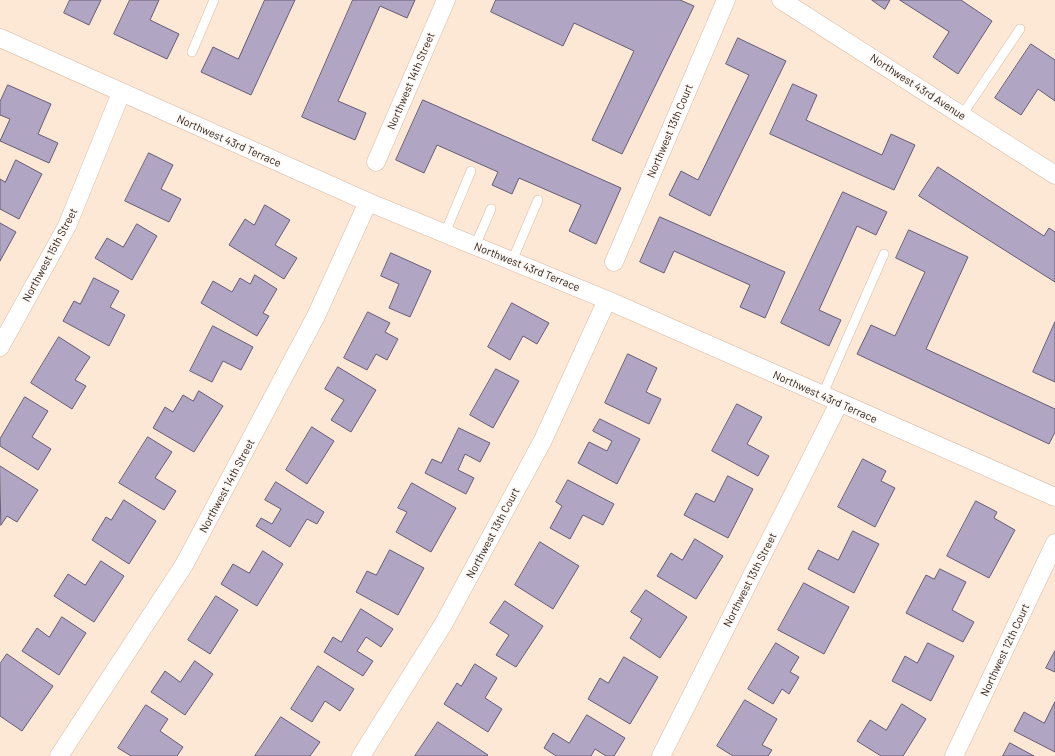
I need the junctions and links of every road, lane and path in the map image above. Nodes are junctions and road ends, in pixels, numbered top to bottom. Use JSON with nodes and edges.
{"nodes":[{"id":1,"x":214,"y":0,"type":"edge"},
{"id":2,"x":446,"y":0,"type":"edge"},
{"id":3,"x":726,"y":0,"type":"edge"},
{"id":4,"x":781,"y":0,"type":"edge"},
{"id":5,"x":1020,"y":29,"type":"dead end"},
{"id":6,"x":0,"y":38,"type":"edge"},
{"id":7,"x":192,"y":52,"type":"dead end"},
{"id":8,"x":121,"y":93,"type":"junction"},
{"id":9,"x":962,"y":116,"type":"junction"},
{"id":10,"x":376,"y":162,"type":"dead end"},
{"id":11,"x":471,"y":172,"type":"dead end"},
{"id":12,"x":1055,"y":175,"type":"edge"},
{"id":13,"x":538,"y":200,"type":"dead end"},
{"id":14,"x":368,"y":202,"type":"junction"},
{"id":15,"x":492,"y":209,"type":"dead end"},
{"id":16,"x":445,"y":233,"type":"junction"},
{"id":17,"x":475,"y":246,"type":"junction"},
{"id":18,"x":884,"y":254,"type":"dead end"},
{"id":19,"x":512,"y":261,"type":"junction"},
{"id":20,"x":614,"y":262,"type":"dead end"},
{"id":21,"x":607,"y":300,"type":"junction"},
{"id":22,"x":0,"y":347,"type":"edge"},
{"id":23,"x":822,"y":396,"type":"junction"},
{"id":24,"x":839,"y":403,"type":"junction"},
{"id":25,"x":1055,"y":497,"type":"edge"},
{"id":26,"x":1055,"y":543,"type":"edge"},
{"id":27,"x":59,"y":756,"type":"edge"},
{"id":28,"x":361,"y":756,"type":"edge"},
{"id":29,"x":661,"y":756,"type":"edge"},
{"id":30,"x":954,"y":756,"type":"edge"}],
"edges":[{"from":1,"to":7,"type":"lane"},
{"from":2,"to":10,"type":"street","name":"Northwest 14th Street"},
{"from":3,"to":20,"type":"street","name":"Northwest 13th Court"},
{"from":4,"to":9,"type":"street","name":"Northwest 43rd Avenue"},
{"from":5,"to":9,"type":"lane"},
{"from":6,"to":8,"type":"street","name":"Northwest 43rd Terrace"},
{"from":8,"to":14,"type":"street","name":"Northwest 43rd Terrace"},
{"from":8,"to":22,"type":"street","name":"Northwest 15th Street"},
{"from":9,"to":12,"type":"street","name":"Northwest 43rd Avenue"},
{"from":11,"to":16,"type":"lane"},
{"from":13,"to":19,"type":"lane"},
{"from":14,"to":16,"type":"street","name":"Northwest 43rd Terrace"},
{"from":14,"to":27,"type":"street","name":"Northwest 14th Street"},
{"from":15,"to":17,"type":"lane"},
{"from":16,"to":17,"type":"street","name":"Northwest 43rd Terrace"},
{"from":17,"to":19,"type":"street","name":"Northwest 43rd Terrace"},
{"from":18,"to":23,"type":"lane"},
{"from":19,"to":21,"type":"street","name":"Northwest 43rd Terrace"},
{"from":21,"to":23,"type":"street","name":"Northwest 43rd Terrace"},
{"from":21,"to":28,"type":"street","name":"Northwest 13th Court"},
{"from":23,"to":24,"type":"street","name":"Northwest 43rd Terrace"},
{"from":24,"to":25,"type":"street","name":"Northwest 43rd Terrace"},
{"from":24,"to":29,"type":"street","name":"Northwest 13th Street"},
{"from":26,"to":30,"type":"street","name":"Northwest 12th Court"}]}
